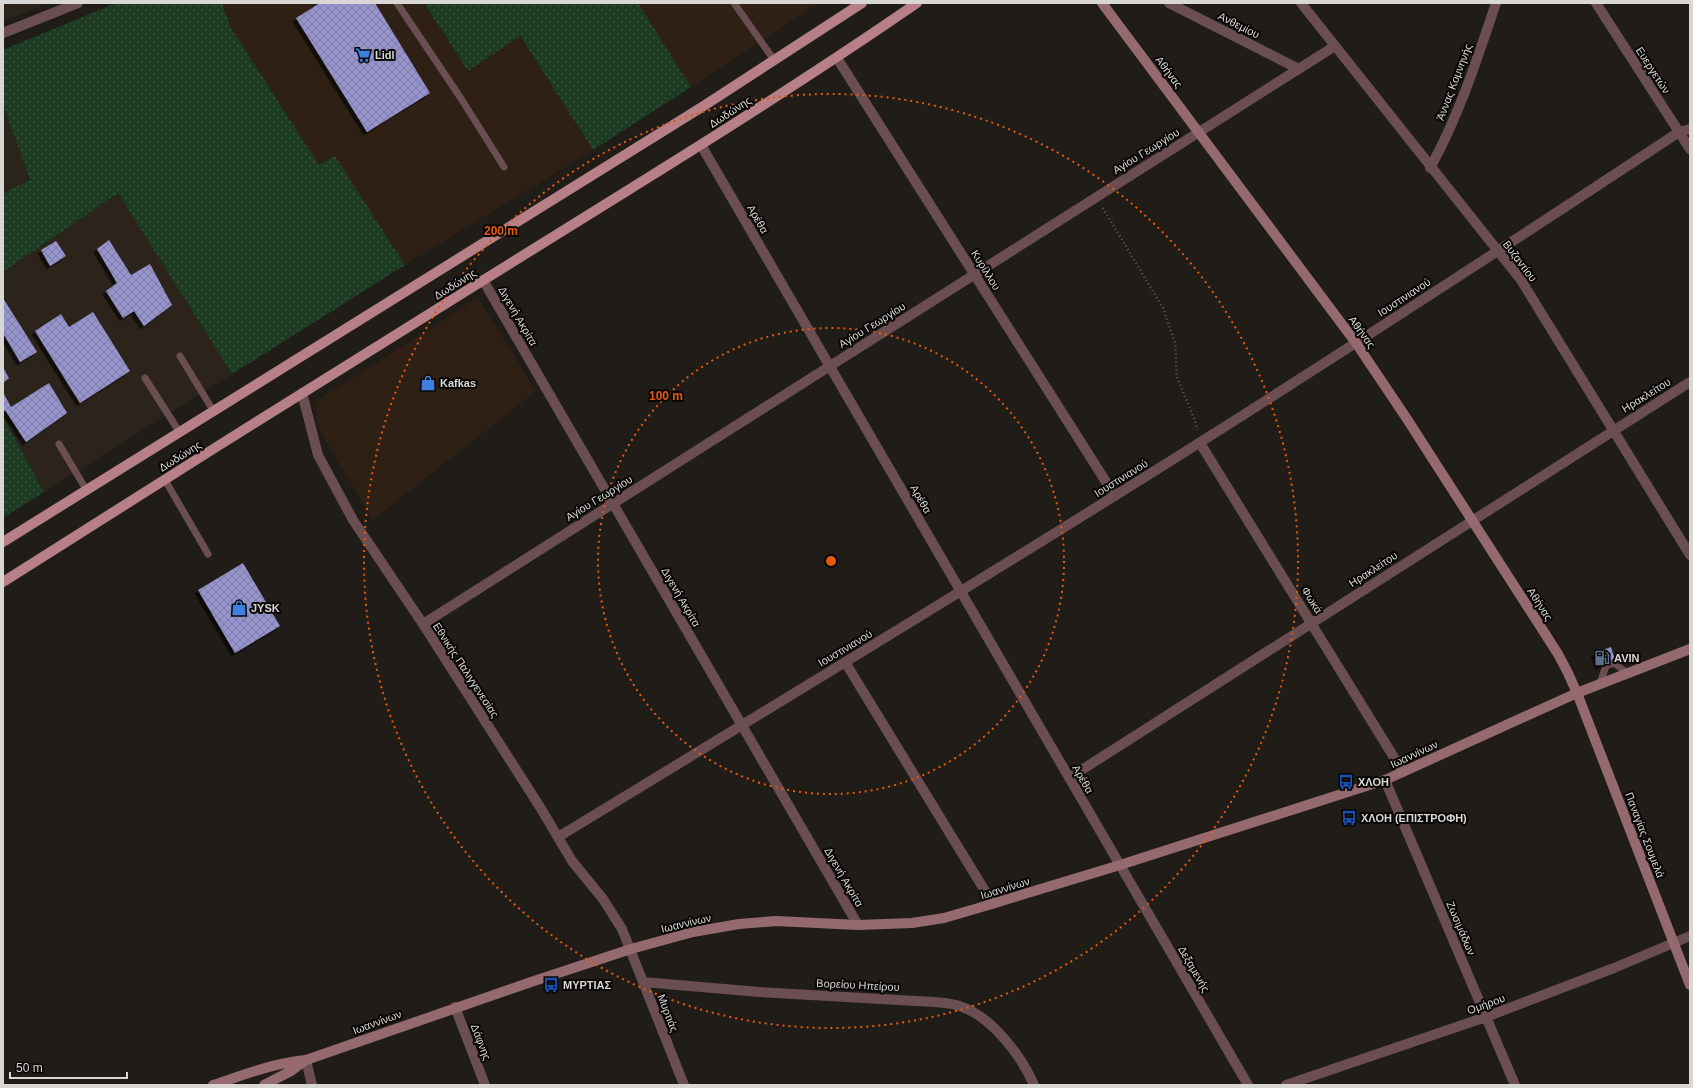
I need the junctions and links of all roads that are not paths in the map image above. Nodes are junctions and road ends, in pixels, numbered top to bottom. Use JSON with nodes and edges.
{"nodes":[{"id":1,"x":78,"y":3,"type":"edge"},
{"id":2,"x":397,"y":3,"type":"edge"},
{"id":3,"x":734,"y":3,"type":"edge"},
{"id":4,"x":862,"y":3,"type":"edge"},
{"id":5,"x":917,"y":3,"type":"edge"},
{"id":6,"x":1102,"y":3,"type":"edge"},
{"id":7,"x":1169,"y":3,"type":"edge"},
{"id":8,"x":1301,"y":3,"type":"edge"},
{"id":9,"x":1496,"y":3,"type":"edge"},
{"id":10,"x":1596,"y":3,"type":"edge"},
{"id":11,"x":3,"y":33,"type":"edge"},
{"id":12,"x":1335,"y":46,"type":"junction"},
{"id":13,"x":837,"y":58,"type":"junction"},
{"id":14,"x":774,"y":60,"type":"junction"},
{"id":15,"x":1299,"y":69,"type":"junction"},
{"id":16,"x":1690,"y":129,"type":"edge"},
{"id":17,"x":1200,"y":132,"type":"junction"},
{"id":18,"x":1679,"y":132,"type":"junction"},
{"id":19,"x":701,"y":145,"type":"junction"},
{"id":20,"x":1690,"y":149,"type":"edge"},
{"id":21,"x":504,"y":167,"type":"dead end"},
{"id":22,"x":1430,"y":168,"type":"junction"},
{"id":23,"x":1498,"y":251,"type":"junction"},
{"id":24,"x":974,"y":274,"type":"junction"},
{"id":25,"x":483,"y":280,"type":"junction"},
{"id":26,"x":1356,"y":343,"type":"junction"},
{"id":27,"x":180,"y":356,"type":"dead end"},
{"id":28,"x":830,"y":366,"type":"junction"},
{"id":29,"x":145,"y":378,"type":"dead end"},
{"id":30,"x":1690,"y":382,"type":"edge"},
{"id":31,"x":302,"y":393,"type":"junction"},
{"id":32,"x":214,"y":412,"type":"junction"},
{"id":33,"x":1614,"y":430,"type":"junction"},
{"id":34,"x":180,"y":433,"type":"junction"},
{"id":35,"x":1200,"y":443,"type":"junction"},
{"id":36,"x":58,"y":444,"type":"dead end"},
{"id":37,"x":164,"y":480,"type":"junction"},
{"id":38,"x":87,"y":490,"type":"junction"},
{"id":39,"x":1115,"y":496,"type":"junction"},
{"id":40,"x":613,"y":504,"type":"junction"},
{"id":41,"x":1472,"y":520,"type":"junction"},
{"id":42,"x":3,"y":542,"type":"edge"},
{"id":43,"x":208,"y":554,"type":"dead end"},
{"id":44,"x":1690,"y":555,"type":"edge"},
{"id":45,"x":3,"y":582,"type":"edge"},
{"id":46,"x":960,"y":592,"type":"junction"},
{"id":47,"x":1312,"y":622,"type":"junction"},
{"id":48,"x":423,"y":624,"type":"junction"},
{"id":49,"x":1690,"y":649,"type":"edge"},
{"id":50,"x":845,"y":662,"type":"junction"},
{"id":51,"x":1627,"y":673,"type":"junction"},
{"id":52,"x":1600,"y":683,"type":"junction"},
{"id":53,"x":1577,"y":693,"type":"junction"},
{"id":54,"x":742,"y":725,"type":"junction"},
{"id":55,"x":1403,"y":772,"type":"junction"},
{"id":56,"x":1069,"y":778,"type":"junction"},
{"id":57,"x":1386,"y":780,"type":"junction"},
{"id":58,"x":558,"y":837,"type":"junction"},
{"id":59,"x":1120,"y":865,"type":"junction"},
{"id":60,"x":993,"y":904,"type":"junction"},
{"id":61,"x":858,"y":925,"type":"junction"},
{"id":62,"x":1690,"y":936,"type":"edge"},
{"id":63,"x":1673,"y":943,"type":"junction"},
{"id":64,"x":631,"y":949,"type":"junction"},
{"id":65,"x":643,"y":982,"type":"junction"},
{"id":66,"x":1690,"y":985,"type":"edge"},
{"id":67,"x":455,"y":1007,"type":"junction"},
{"id":68,"x":1486,"y":1017,"type":"junction"},
{"id":69,"x":306,"y":1060,"type":"junction"},
{"id":70,"x":213,"y":1085,"type":"edge"},
{"id":71,"x":264,"y":1085,"type":"edge"},
{"id":72,"x":312,"y":1085,"type":"edge"},
{"id":73,"x":485,"y":1085,"type":"edge"},
{"id":74,"x":684,"y":1085,"type":"edge"},
{"id":75,"x":1034,"y":1085,"type":"edge"},
{"id":76,"x":1248,"y":1085,"type":"edge"},
{"id":77,"x":1286,"y":1085,"type":"edge"},
{"id":78,"x":1515,"y":1085,"type":"edge"}],
"edges":[{"from":1,"to":11,"type":"street"},
{"from":2,"to":21,"type":"lane"},
{"from":3,"to":14,"type":"lane"},
{"from":4,"to":14,"type":"main road","name":"Δωδώνης"},
{"from":5,"to":13,"type":"main road","name":"Δωδώνης"},
{"from":6,"to":17,"type":"main road","name":"Αθήνας"},
{"from":7,"to":15,"type":"street","name":"Ανθεμίου"},
{"from":8,"to":12,"type":"street","name":"Βυζαντίου"},
{"from":9,"to":22,"type":"street","name":"Άννας Κομνηνής"},
{"from":10,"to":18,"type":"street","name":"Ευεργετών"},
{"from":12,"to":15,"type":"street","name":"Αγίου Γεωργίου"},
{"from":12,"to":22,"type":"street","name":"Βυζαντίου"},
{"from":13,"to":19,"type":"main road","name":"Δωδώνης"},
{"from":13,"to":24,"type":"street","name":"Κυρίλλου"},
{"from":14,"to":32,"type":"main road","name":"Δωδώνης"},
{"from":15,"to":17,"type":"street","name":"Αγίου Γεωργίου"},
{"from":16,"to":18,"type":"street","name":"Ιουστινιανού"},
{"from":17,"to":24,"type":"street","name":"Αγίου Γεωργίου"},
{"from":17,"to":26,"type":"main road","name":"Αθήνας"},
{"from":18,"to":20,"type":"street","name":"Ευεργετών"},
{"from":18,"to":23,"type":"street","name":"Ιουστινιανού"},
{"from":19,"to":25,"type":"main road","name":"Δωδώνης"},
{"from":19,"to":28,"type":"street","name":"Αρέθα"},
{"from":22,"to":23,"type":"street","name":"Βυζαντίου"},
{"from":23,"to":26,"type":"street","name":"Ιουστινιανού"},
{"from":23,"to":33,"type":"street","name":"Βυζαντίου"},
{"from":24,"to":28,"type":"street","name":"Αγίου Γεωργίου"},
{"from":24,"to":39,"type":"street","name":"Κυρίλλου"},
{"from":25,"to":31,"type":"main road","name":"Δωδώνης"},
{"from":25,"to":40,"type":"street","name":"Διγενή Ακρίτα"},
{"from":26,"to":35,"type":"street","name":"Ιουστινιανού"},
{"from":26,"to":41,"type":"main road","name":"Αθήνας"},
{"from":27,"to":32,"type":"lane"},
{"from":28,"to":40,"type":"street","name":"Αγίου Γεωργίου"},
{"from":28,"to":46,"type":"street","name":"Αρέθα"},
{"from":29,"to":34,"type":"lane"},
{"from":30,"to":33,"type":"street","name":"Ηρακλείτου"},
{"from":31,"to":37,"type":"main road","name":"Δωδώνης"},
{"from":31,"to":48,"type":"street","name":"Εθνικής Παλιγγενεσίας"},
{"from":32,"to":34,"type":"main road","name":"Δωδώνης"},
{"from":33,"to":41,"type":"street","name":"Ηρακλείτου"},
{"from":33,"to":44,"type":"street","name":"Βυζαντίου"},
{"from":34,"to":38,"type":"main road","name":"Δωδώνης"},
{"from":35,"to":39,"type":"street","name":"Ιουστινιανού"},
{"from":35,"to":47,"type":"street","name":"Φωκά"},
{"from":36,"to":38,"type":"lane"},
{"from":37,"to":43,"type":"lane"},
{"from":37,"to":45,"type":"main road","name":"Δωδώνης"},
{"from":38,"to":42,"type":"main road","name":"Δωδώνης"},
{"from":39,"to":46,"type":"street","name":"Ιουστινιανού"},
{"from":40,"to":48,"type":"street","name":"Αγίου Γεωργίου"},
{"from":40,"to":54,"type":"street","name":"Διγενή Ακρίτα"},
{"from":41,"to":47,"type":"street","name":"Ηρακλείτου"},
{"from":41,"to":53,"type":"main road","name":"Αθήνας"},
{"from":46,"to":50,"type":"street","name":"Ιουστινιανού"},
{"from":46,"to":56,"type":"street","name":"Αρέθα"},
{"from":47,"to":55,"type":"street","name":"Φωκά"},
{"from":47,"to":56,"type":"street","name":"Ηρακλείτου"},
{"from":48,"to":58,"type":"street","name":"Εθνικής Παλιγγενεσίας"},
{"from":49,"to":51,"type":"main road","name":"Ιωαννίνων"},
{"from":50,"to":54,"type":"street","name":"Ιουστινιανού"},
{"from":50,"to":60,"type":"street"},
{"from":51,"to":52,"type":"main road","name":"Ιωαννίνων"},
{"from":51,"to":52,"type":"lane"},
{"from":52,"to":53,"type":"main road","name":"Ιωαννίνων"},
{"from":53,"to":55,"type":"main road","name":"Ιωαννίνων"},
{"from":53,"to":63,"type":"main road","name":"Παναγίας Σουμελά"},
{"from":54,"to":58,"type":"street","name":"Ιουστινιανού"},
{"from":54,"to":61,"type":"street","name":"Διγενή Ακρίτα"},
{"from":55,"to":57,"type":"main road","name":"Ιωαννίνων"},
{"from":56,"to":59,"type":"street","name":"Αρέθα"},
{"from":57,"to":59,"type":"main road","name":"Ιωαννίνων"},
{"from":57,"to":68,"type":"street","name":"Ζωσιμάδων"},
{"from":58,"to":64,"type":"street","name":"Εθνικής Παλιγγενεσίας"},
{"from":59,"to":60,"type":"main road","name":"Ιωαννίνων"},
{"from":59,"to":76,"type":"street","name":"Δεξαμενής"},
{"from":60,"to":61,"type":"main road","name":"Ιωαννίνων"},
{"from":61,"to":64,"type":"main road","name":"Ιωαννίνων"},
{"from":62,"to":63,"type":"street","name":"Ομήρου"},
{"from":63,"to":66,"type":"main road","name":"Παναγίας Σουμελά"},
{"from":63,"to":68,"type":"street","name":"Ομήρου"},
{"from":64,"to":65,"type":"street","name":"Μυρτιάς"},
{"from":64,"to":67,"type":"main road","name":"Ιωαννίνων"},
{"from":65,"to":74,"type":"street","name":"Μυρτιάς"},
{"from":65,"to":75,"type":"street","name":"Βορείου Ηπείρου"},
{"from":67,"to":69,"type":"main road","name":"Ιωαννίνων"},
{"from":67,"to":73,"type":"street","name":"Δάφνης"},
{"from":68,"to":77,"type":"street","name":"Ομήρου"},
{"from":68,"to":78,"type":"street","name":"Ζωσιμάδων"},
{"from":69,"to":70,"type":"main road"},
{"from":69,"to":71,"type":"main road"},
{"from":69,"to":72,"type":"street"}]}
